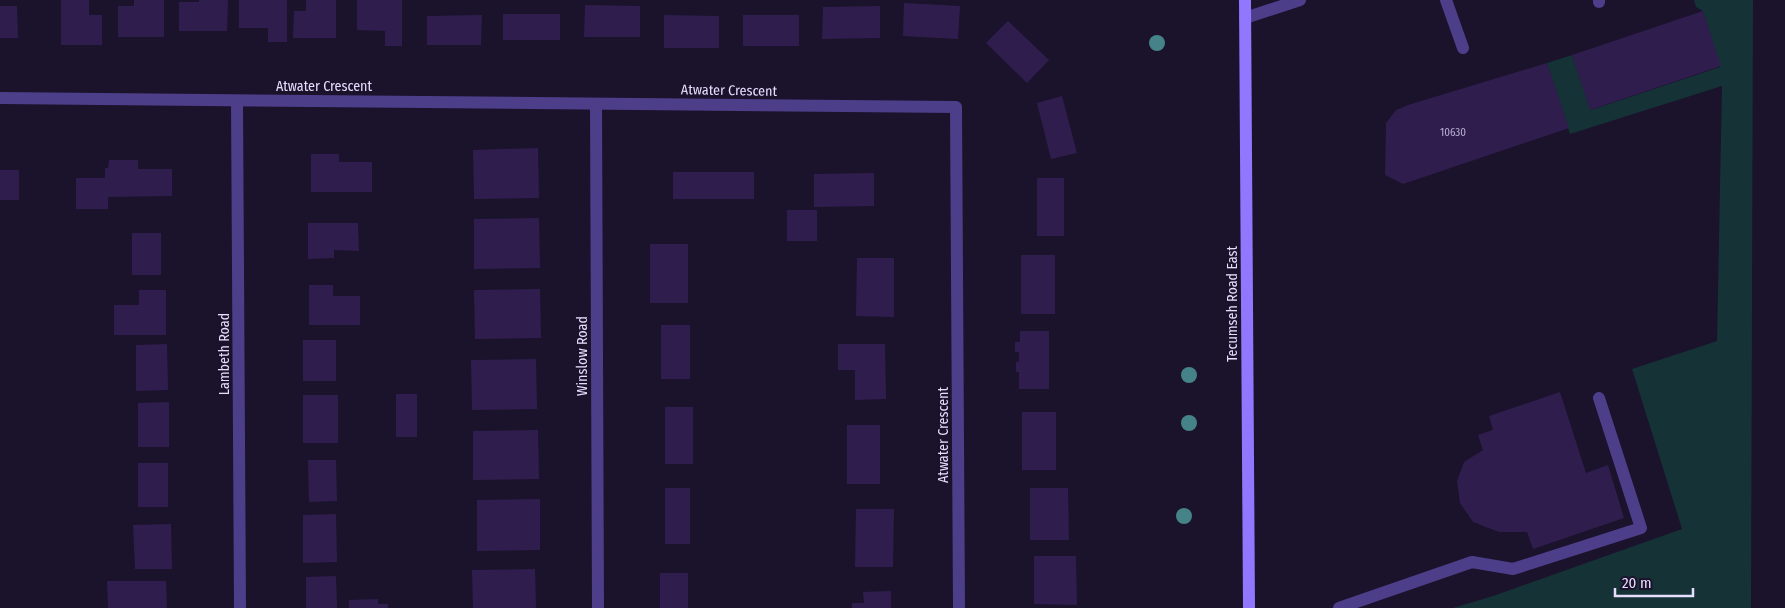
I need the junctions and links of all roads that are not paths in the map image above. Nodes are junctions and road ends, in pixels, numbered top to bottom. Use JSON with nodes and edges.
{"nodes":[{"id":1,"x":1245,"y":0,"type":"edge"},
{"id":2,"x":1300,"y":0,"type":"edge"},
{"id":3,"x":1446,"y":0,"type":"edge"},
{"id":4,"x":1246,"y":18,"type":"junction"},
{"id":5,"x":1463,"y":48,"type":"dead end"},
{"id":6,"x":0,"y":98,"type":"edge"},
{"id":7,"x":237,"y":101,"type":"junction"},
{"id":8,"x":596,"y":104,"type":"junction"},
{"id":9,"x":1599,"y":398,"type":"dead end"},
{"id":10,"x":240,"y":608,"type":"edge"},
{"id":11,"x":598,"y":608,"type":"edge"},
{"id":12,"x":959,"y":608,"type":"edge"},
{"id":13,"x":1249,"y":608,"type":"edge"},
{"id":14,"x":1339,"y":608,"type":"edge"}],
"edges":[{"from":1,"to":4,"type":"main road","name":"Tecumseh Road East"},
{"from":2,"to":4,"type":"street"},
{"from":3,"to":5,"type":"street"},
{"from":4,"to":13,"type":"main road","name":"Tecumseh Road East"},
{"from":6,"to":7,"type":"street","name":"Atwater Crescent"},
{"from":7,"to":8,"type":"street","name":"Atwater Crescent"},
{"from":7,"to":10,"type":"street","name":"Lambeth Road"},
{"from":8,"to":11,"type":"street","name":"Winslow Road"},
{"from":8,"to":12,"type":"street","name":"Atwater Crescent"},
{"from":9,"to":14,"type":"street"}]}
